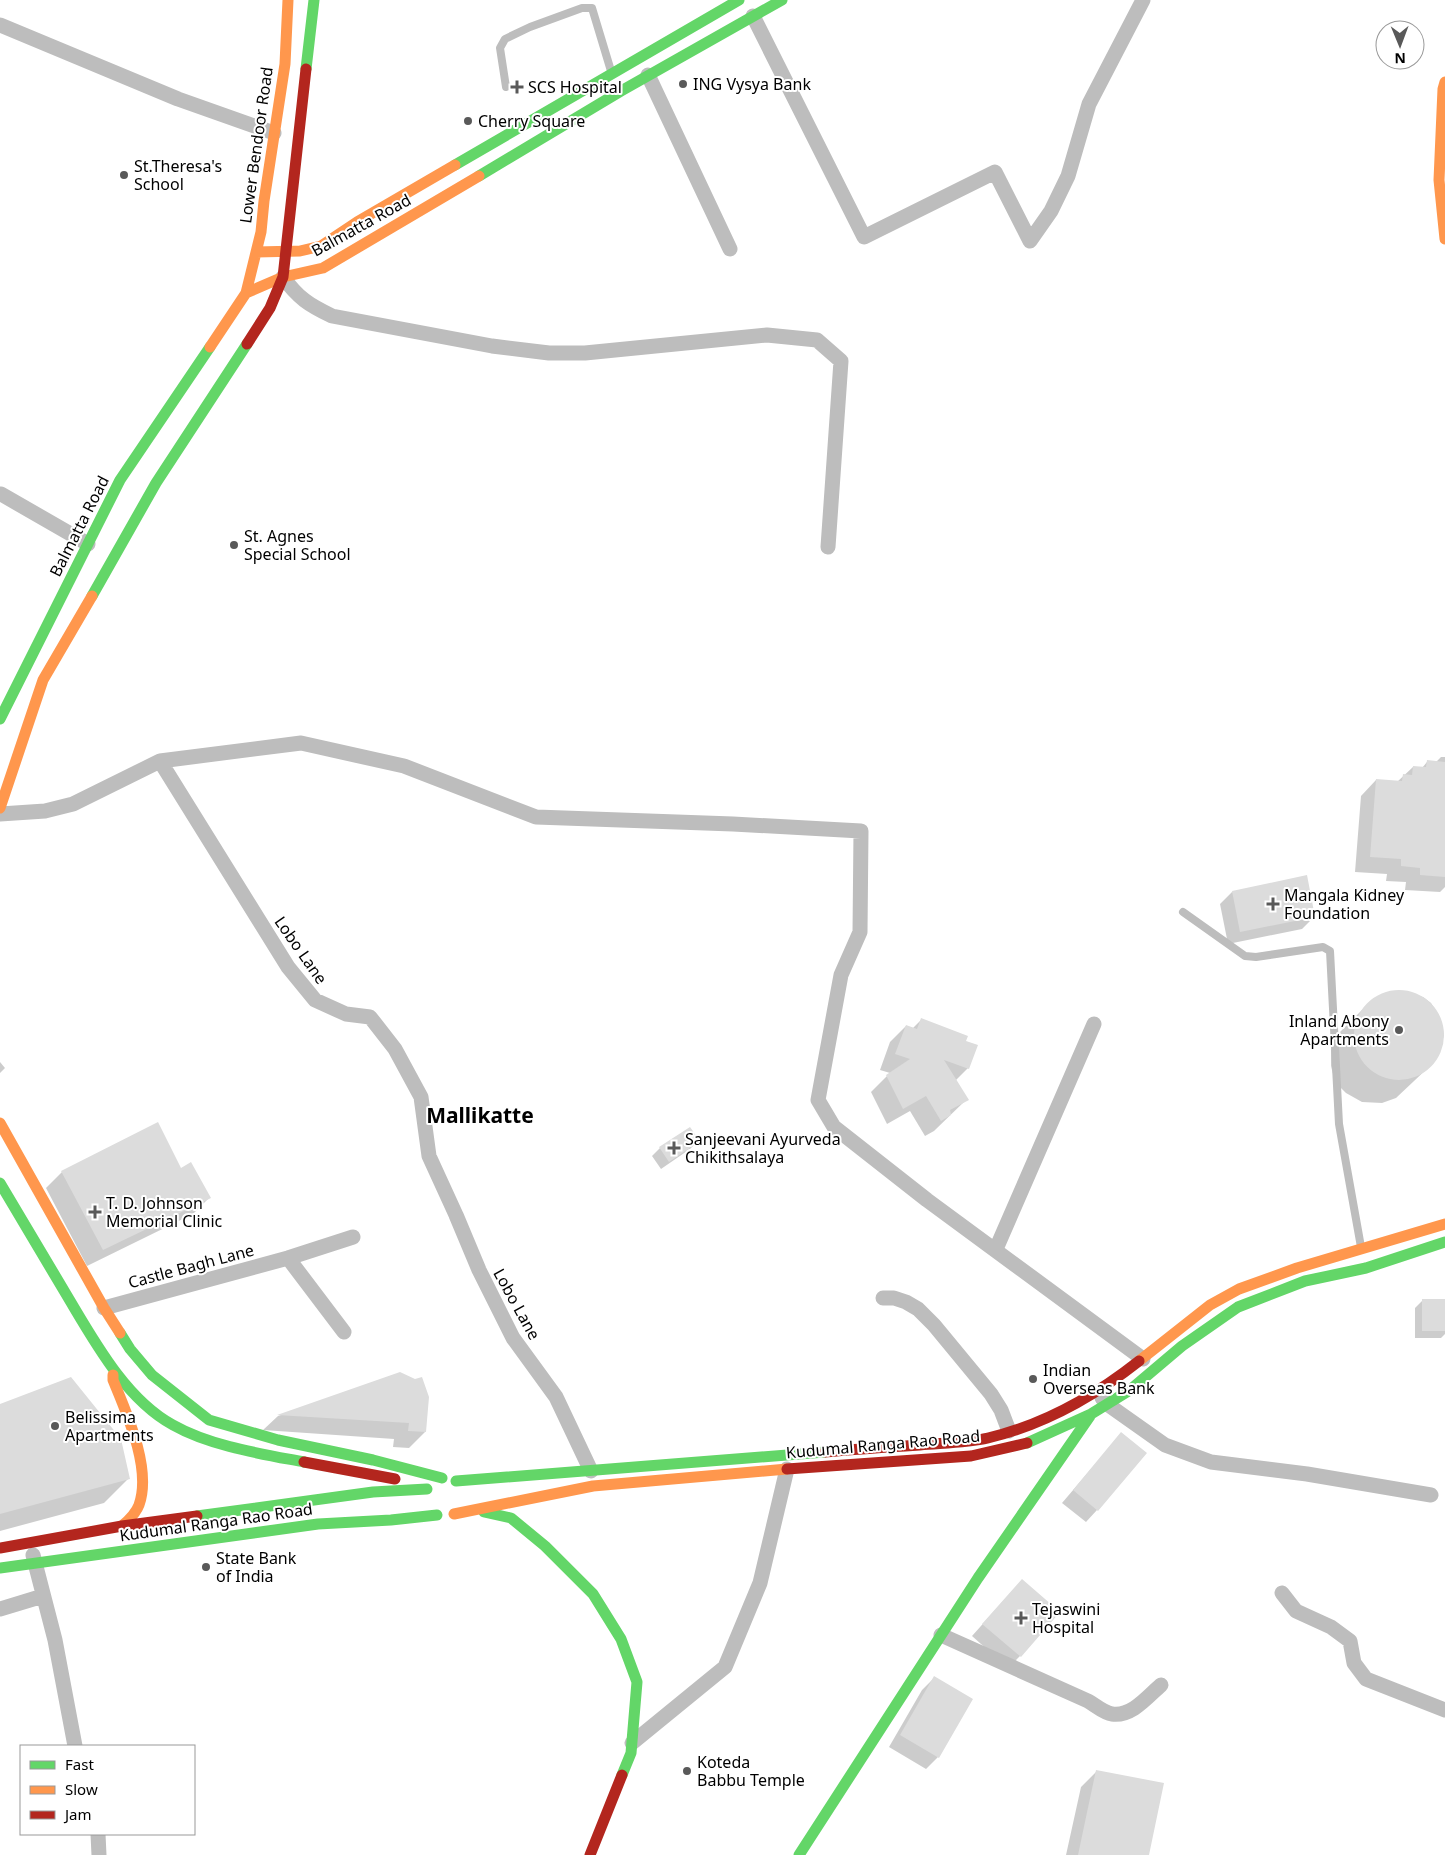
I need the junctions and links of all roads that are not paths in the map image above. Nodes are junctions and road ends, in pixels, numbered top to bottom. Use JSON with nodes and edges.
{"nodes":[{"id":1,"x":288,"y":0,"type":"edge"},
{"id":2,"x":314,"y":0,"type":"edge"},
{"id":3,"x":739,"y":0,"type":"edge"},
{"id":4,"x":782,"y":0,"type":"edge"},
{"id":5,"x":1142,"y":0,"type":"edge"},
{"id":6,"x":592,"y":4,"type":"edge"},
{"id":7,"x":753,"y":16,"type":"junction"},
{"id":8,"x":0,"y":25,"type":"edge"},
{"id":9,"x":612,"y":74,"type":"junction"},
{"id":10,"x":648,"y":75,"type":"junction"},
{"id":11,"x":1445,"y":82,"type":"edge"},
{"id":12,"x":506,"y":87,"type":"dead end"},
{"id":13,"x":621,"y":91,"type":"junction"},
{"id":14,"x":274,"y":133,"type":"junction"},
{"id":15,"x":1445,"y":239,"type":"edge"},
{"id":16,"x":730,"y":250,"type":"dead end"},
{"id":17,"x":286,"y":251,"type":"junction"},
{"id":18,"x":256,"y":252,"type":"junction"},
{"id":19,"x":283,"y":277,"type":"junction"},
{"id":20,"x":246,"y":293,"type":"junction"},
{"id":21,"x":1,"y":494,"type":"edge"},
{"id":22,"x":88,"y":544,"type":"junction"},
{"id":23,"x":828,"y":547,"type":"dead end"},
{"id":24,"x":1,"y":713,"type":"edge"},
{"id":25,"x":160,"y":761,"type":"junction"},
{"id":26,"x":0,"y":808,"type":"edge"},
{"id":27,"x":0,"y":814,"type":"edge"},
{"id":28,"x":1183,"y":912,"type":"dead end"},
{"id":29,"x":1094,"y":1024,"type":"dead end"},
{"id":30,"x":0,"y":1123,"type":"edge"},
{"id":31,"x":0,"y":1183,"type":"edge"},
{"id":32,"x":1445,"y":1224,"type":"edge"},
{"id":33,"x":354,"y":1237,"type":"dead end"},
{"id":34,"x":1445,"y":1242,"type":"edge"},
{"id":35,"x":1362,"y":1248,"type":"junction"},
{"id":36,"x":996,"y":1249,"type":"junction"},
{"id":37,"x":288,"y":1258,"type":"junction"},
{"id":38,"x":884,"y":1298,"type":"dead end"},
{"id":39,"x":104,"y":1308,"type":"junction"},
{"id":40,"x":344,"y":1332,"type":"dead end"},
{"id":41,"x":121,"y":1357,"type":"junction"},
{"id":42,"x":1143,"y":1359,"type":"junction"},
{"id":43,"x":1092,"y":1394,"type":"junction"},
{"id":44,"x":1107,"y":1404,"type":"junction"},
{"id":45,"x":1091,"y":1414,"type":"junction"},
{"id":46,"x":1009,"y":1431,"type":"junction"},
{"id":47,"x":787,"y":1469,"type":"junction"},
{"id":48,"x":591,"y":1471,"type":"junction"},
{"id":49,"x":442,"y":1478,"type":"junction"},
{"id":50,"x":456,"y":1481,"type":"junction"},
{"id":51,"x":428,"y":1487,"type":"junction"},
{"id":52,"x":1431,"y":1495,"type":"dead end"},
{"id":53,"x":466,"y":1501,"type":"junction"},
{"id":54,"x":437,"y":1515,"type":"junction"},
{"id":55,"x":122,"y":1526,"type":"junction"},
{"id":56,"x":30,"y":1542,"type":"junction"},
{"id":57,"x":0,"y":1548,"type":"edge"},
{"id":58,"x":34,"y":1563,"type":"junction"},
{"id":59,"x":0,"y":1568,"type":"edge"},
{"id":60,"x":1282,"y":1594,"type":"dead end"},
{"id":61,"x":43,"y":1596,"type":"junction"},
{"id":62,"x":0,"y":1609,"type":"edge"},
{"id":63,"x":941,"y":1635,"type":"junction"},
{"id":64,"x":1161,"y":1684,"type":"dead end"},
{"id":65,"x":1445,"y":1710,"type":"edge"},
{"id":66,"x":632,"y":1744,"type":"junction"},
{"id":67,"x":75,"y":1745,"type":"edge"},
{"id":68,"x":98,"y":1835,"type":"edge"},
{"id":69,"x":99,"y":1855,"type":"edge"},
{"id":70,"x":590,"y":1855,"type":"edge"},
{"id":71,"x":799,"y":1855,"type":"edge"}],
"edges":[{"from":1,"to":14,"type":"main road","name":"Lower Bendoor Road"},
{"from":2,"to":17,"type":"main road"},
{"from":3,"to":9,"type":"main road","name":"Balmatta Road"},
{"from":4,"to":7,"type":"main road","name":"Balmatta Road"},
{"from":5,"to":7,"type":"street"},
{"from":6,"to":9,"type":"lane"},
{"from":6,"to":12,"type":"lane"},
{"from":7,"to":10,"type":"main road","name":"Balmatta Road"},
{"from":8,"to":14,"type":"street"},
{"from":9,"to":13,"type":"lane"},
{"from":9,"to":17,"type":"main road","name":"Balmatta Road"},
{"from":10,"to":13,"type":"main road","name":"Balmatta Road"},
{"from":10,"to":16,"type":"street"},
{"from":11,"to":15,"type":"main road"},
{"from":13,"to":19,"type":"main road","name":"Balmatta Road"},
{"from":14,"to":18,"type":"main road","name":"Lower Bendoor Road"},
{"from":17,"to":18,"type":"main road","name":"Balmatta Road"},
{"from":17,"to":19,"type":"main road"},
{"from":18,"to":20,"type":"main road","name":"Lower Bendoor Road"},
{"from":19,"to":20,"type":"main road","name":"Balmatta Road"},
{"from":19,"to":23,"type":"street"},
{"from":19,"to":26,"type":"main road"},
{"from":20,"to":22,"type":"main road","name":"Balmatta Road"},
{"from":21,"to":22,"type":"street"},
{"from":22,"to":24,"type":"main road","name":"Balmatta Road"},
{"from":25,"to":27,"type":"street"},
{"from":25,"to":36,"type":"street"},
{"from":25,"to":48,"type":"street","name":"Lobo Lane"},
{"from":28,"to":35,"type":"lane"},
{"from":29,"to":36,"type":"street"},
{"from":30,"to":39,"type":"main road"},
{"from":31,"to":41,"type":"main road"},
{"from":32,"to":35,"type":"main road"},
{"from":33,"to":37,"type":"street","name":"Castle Bagh Lane"},
{"from":34,"to":44,"type":"main road","name":"Kudumal Ranga Rao Road"},
{"from":35,"to":42,"type":"main road"},
{"from":36,"to":42,"type":"street"},
{"from":37,"to":39,"type":"street","name":"Castle Bagh Lane"},
{"from":37,"to":40,"type":"street"},
{"from":38,"to":46,"type":"street"},
{"from":39,"to":41,"type":"main road"},
{"from":41,"to":49,"type":"main road"},
{"from":41,"to":51,"type":"main road"},
{"from":41,"to":55,"type":"main road"},
{"from":42,"to":43,"type":"main road"},
{"from":43,"to":44,"type":"street"},
{"from":43,"to":45,"type":"main road"},
{"from":43,"to":46,"type":"main road"},
{"from":44,"to":45,"type":"main road","name":"Kudumal Ranga Rao Road"},
{"from":44,"to":52,"type":"street"},
{"from":45,"to":47,"type":"main road","name":"Kudumal Ranga Rao Road"},
{"from":45,"to":63,"type":"main road"},
{"from":46,"to":48,"type":"main road"},
{"from":47,"to":53,"type":"main road","name":"Kudumal Ranga Rao Road"},
{"from":47,"to":66,"type":"street"},
{"from":48,"to":50,"type":"main road"},
{"from":49,"to":50,"type":"main road"},
{"from":49,"to":51,"type":"main road"},
{"from":50,"to":53,"type":"main road"},
{"from":51,"to":54,"type":"main road"},
{"from":51,"to":55,"type":"main road"},
{"from":53,"to":54,"type":"main road","name":"Kudumal Ranga Rao Road"},
{"from":53,"to":66,"type":"main road"},
{"from":54,"to":58,"type":"main road","name":"Kudumal Ranga Rao Road"},
{"from":55,"to":56,"type":"main road"},
{"from":56,"to":57,"type":"main road"},
{"from":56,"to":58,"type":"street"},
{"from":58,"to":59,"type":"main road","name":"Kudumal Ranga Rao Road"},
{"from":58,"to":61,"type":"street"},
{"from":60,"to":65,"type":"street"},
{"from":61,"to":62,"type":"street"},
{"from":61,"to":67,"type":"street"},
{"from":63,"to":64,"type":"street"},
{"from":63,"to":71,"type":"main road"},
{"from":66,"to":70,"type":"main road"},
{"from":68,"to":69,"type":"street"}]}
